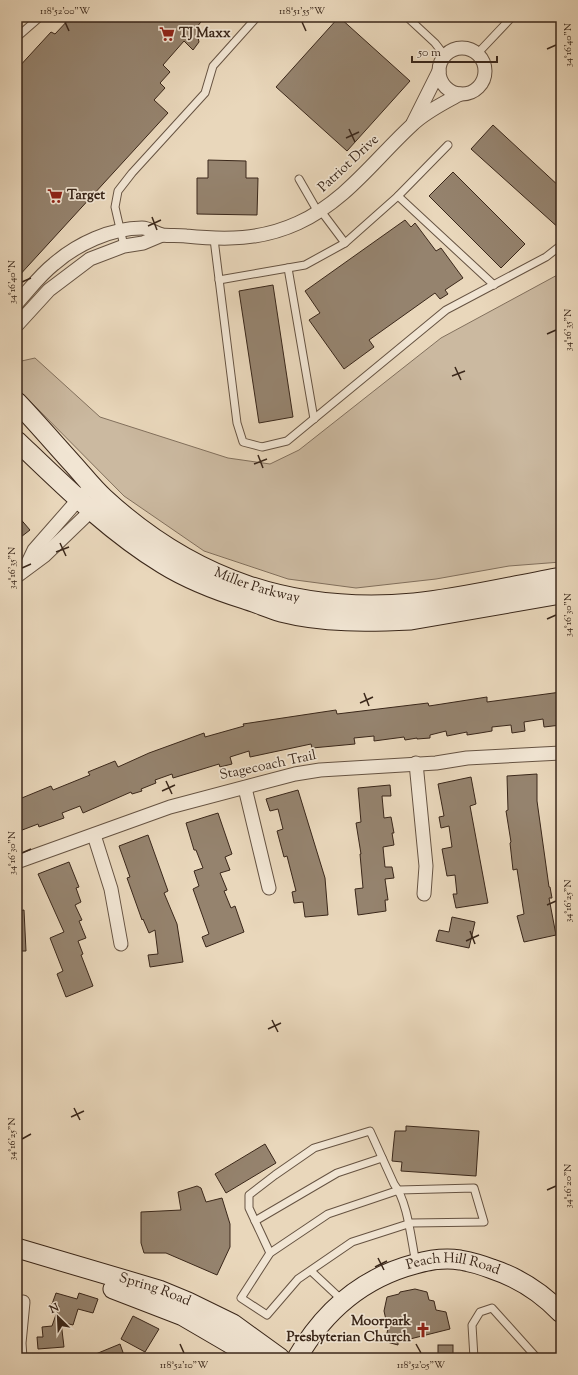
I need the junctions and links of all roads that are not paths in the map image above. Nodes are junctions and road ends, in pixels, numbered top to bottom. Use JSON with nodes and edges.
{"nodes":[{"id":1,"x":40,"y":17,"type":"edge"},
{"id":2,"x":257,"y":17,"type":"edge"},
{"id":3,"x":407,"y":17,"type":"edge"},
{"id":4,"x":512,"y":17,"type":"edge"},
{"id":5,"x":17,"y":37,"type":"edge"},
{"id":6,"x":477,"y":54,"type":"junction"},
{"id":7,"x":445,"y":56,"type":"junction"},
{"id":8,"x":439,"y":71,"type":"junction"},
{"id":9,"x":460,"y":94,"type":"junction"},
{"id":10,"x":413,"y":124,"type":"junction"},
{"id":11,"x":448,"y":145,"type":"dead end"},
{"id":12,"x":299,"y":179,"type":"dead end"},
{"id":13,"x":398,"y":196,"type":"junction"},
{"id":14,"x":320,"y":212,"type":"junction"},
{"id":15,"x":120,"y":231,"type":"junction"},
{"id":16,"x":162,"y":235,"type":"junction"},
{"id":17,"x":214,"y":239,"type":"junction"},
{"id":18,"x":345,"y":243,"type":"junction"},
{"id":19,"x":124,"y":246,"type":"junction"},
{"id":20,"x":560,"y":246,"type":"edge"},
{"id":21,"x":288,"y":268,"type":"junction"},
{"id":22,"x":219,"y":280,"type":"junction"},
{"id":23,"x":494,"y":285,"type":"junction"},
{"id":24,"x":17,"y":304,"type":"edge"},
{"id":25,"x":17,"y":325,"type":"edge"},
{"id":26,"x":17,"y":402,"type":"edge"},
{"id":27,"x":314,"y":419,"type":"junction"},
{"id":28,"x":17,"y":441,"type":"edge"},
{"id":29,"x":91,"y":498,"type":"junction"},
{"id":30,"x":51,"y":530,"type":"junction"},
{"id":31,"x":62,"y":539,"type":"junction"},
{"id":32,"x":21,"y":572,"type":"edge"},
{"id":33,"x":561,"y":577,"type":"edge"},
{"id":34,"x":561,"y":594,"type":"edge"},
{"id":35,"x":561,"y":753,"type":"edge"},
{"id":36,"x":416,"y":763,"type":"junction"},
{"id":37,"x":245,"y":788,"type":"junction"},
{"id":38,"x":94,"y":835,"type":"junction"},
{"id":39,"x":17,"y":862,"type":"edge"},
{"id":40,"x":269,"y":888,"type":"dead end"},
{"id":41,"x":424,"y":894,"type":"dead end"},
{"id":42,"x":121,"y":944,"type":"dead end"},
{"id":43,"x":382,"y":1158,"type":"junction"},
{"id":44,"x":399,"y":1190,"type":"junction"},
{"id":45,"x":255,"y":1221,"type":"junction"},
{"id":46,"x":408,"y":1224,"type":"junction"},
{"id":47,"x":17,"y":1248,"type":"edge"},
{"id":48,"x":270,"y":1253,"type":"junction"},
{"id":49,"x":17,"y":1257,"type":"edge"},
{"id":50,"x":416,"y":1264,"type":"junction"},
{"id":51,"x":311,"y":1271,"type":"junction"},
{"id":52,"x":342,"y":1300,"type":"junction"},
{"id":53,"x":23,"y":1302,"type":"dead end"},
{"id":54,"x":561,"y":1313,"type":"edge"},
{"id":55,"x":20,"y":1358,"type":"edge"},
{"id":56,"x":255,"y":1358,"type":"edge"},
{"id":57,"x":280,"y":1358,"type":"edge"},
{"id":58,"x":297,"y":1358,"type":"edge"},
{"id":59,"x":474,"y":1358,"type":"edge"},
{"id":60,"x":537,"y":1358,"type":"edge"}],
"edges":[{"from":1,"to":5,"type":"lane"},
{"from":2,"to":15,"type":"lane"},
{"from":3,"to":7,"type":"lane"},
{"from":4,"to":6,"type":"lane"},
{"from":6,"to":7,"type":"street"},
{"from":6,"to":9,"type":"street"},
{"from":7,"to":8,"type":"street"},
{"from":8,"to":9,"type":"street"},
{"from":8,"to":10,"type":"street","name":"Patriot Drive"},
{"from":9,"to":10,"type":"street","name":"Patriot Drive"},
{"from":10,"to":14,"type":"street","name":"Patriot Drive"},
{"from":11,"to":13,"type":"lane"},
{"from":12,"to":14,"type":"lane"},
{"from":13,"to":18,"type":"lane"},
{"from":13,"to":23,"type":"lane"},
{"from":14,"to":17,"type":"street","name":"Patriot Drive"},
{"from":14,"to":18,"type":"lane"},
{"from":15,"to":16,"type":"street","name":"Patriot Drive"},
{"from":15,"to":19,"type":"lane"},
{"from":15,"to":24,"type":"street","name":"Patriot Drive"},
{"from":16,"to":17,"type":"street","name":"Patriot Drive"},
{"from":16,"to":19,"type":"street","name":"Patriot Drive"},
{"from":17,"to":22,"type":"lane"},
{"from":18,"to":21,"type":"lane"},
{"from":19,"to":25,"type":"street","name":"Patriot Drive"},
{"from":20,"to":23,"type":"lane"},
{"from":21,"to":22,"type":"lane"},
{"from":21,"to":27,"type":"lane"},
{"from":22,"to":27,"type":"lane"},
{"from":23,"to":27,"type":"lane"},
{"from":26,"to":29,"type":"street","name":"Miller Parkway"},
{"from":28,"to":29,"type":"street","name":"Miller Parkway"},
{"from":29,"to":30,"type":"street"},
{"from":29,"to":31,"type":"street"},
{"from":29,"to":33,"type":"street","name":"Miller Parkway"},
{"from":29,"to":34,"type":"street","name":"Miller Parkway"},
{"from":30,"to":31,"type":"lane"},
{"from":30,"to":32,"type":"street"},
{"from":31,"to":32,"type":"street"},
{"from":35,"to":36,"type":"street","name":"Stagecoach Trail"},
{"from":36,"to":37,"type":"street","name":"Stagecoach Trail"},
{"from":36,"to":41,"type":"street"},
{"from":37,"to":38,"type":"street","name":"Stagecoach Trail"},
{"from":37,"to":40,"type":"street"},
{"from":38,"to":39,"type":"street","name":"Stagecoach Trail"},
{"from":38,"to":42,"type":"street"},
{"from":43,"to":44,"type":"lane"},
{"from":43,"to":45,"type":"lane"},
{"from":43,"to":45,"type":"lane"},
{"from":44,"to":46,"type":"lane"},
{"from":44,"to":46,"type":"lane"},
{"from":44,"to":48,"type":"lane"},
{"from":45,"to":48,"type":"lane"},
{"from":46,"to":50,"type":"lane"},
{"from":46,"to":51,"type":"lane"},
{"from":47,"to":57,"type":"street","name":"Spring Road"},
{"from":48,"to":51,"type":"lane"},
{"from":49,"to":56,"type":"street","name":"Spring Road"},
{"from":50,"to":52,"type":"street","name":"Peach Hill Road"},
{"from":50,"to":54,"type":"street","name":"Peach Hill Road"},
{"from":51,"to":52,"type":"lane"},
{"from":52,"to":58,"type":"street","name":"Peach Hill Road"},
{"from":53,"to":55,"type":"street"},
{"from":59,"to":60,"type":"lane"}]}
